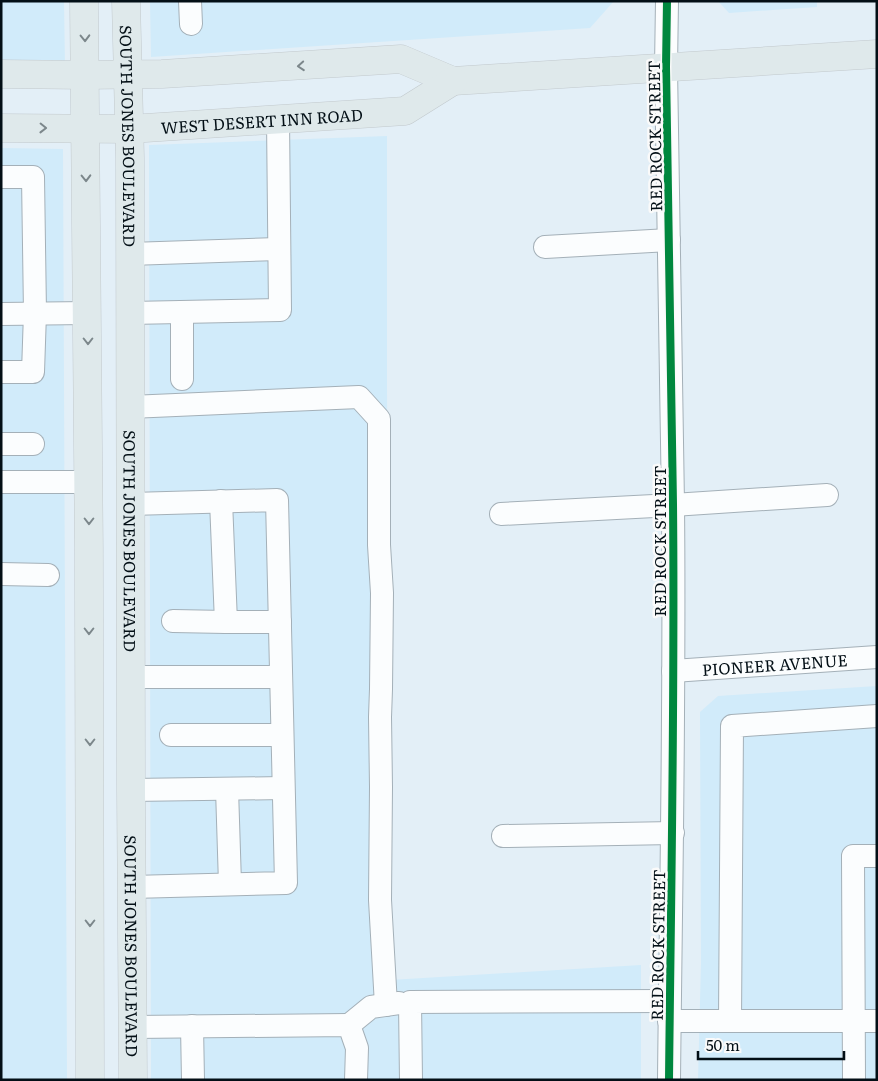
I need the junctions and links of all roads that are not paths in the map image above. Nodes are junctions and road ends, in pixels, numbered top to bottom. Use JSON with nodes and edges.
{"nodes":[{"id":1,"x":84,"y":1,"type":"edge"},
{"id":2,"x":126,"y":1,"type":"edge"},
{"id":3,"x":190,"y":1,"type":"edge"},
{"id":4,"x":667,"y":1,"type":"edge"},
{"id":5,"x":191,"y":24,"type":"dead end"},
{"id":6,"x":877,"y":54,"type":"edge"},
{"id":7,"x":666,"y":67,"type":"junction"},
{"id":8,"x":1,"y":74,"type":"edge"},
{"id":9,"x":85,"y":75,"type":"junction"},
{"id":10,"x":128,"y":75,"type":"junction"},
{"id":11,"x":453,"y":81,"type":"junction"},
{"id":12,"x":278,"y":120,"type":"junction"},
{"id":13,"x":1,"y":128,"type":"edge"},
{"id":14,"x":85,"y":129,"type":"junction"},
{"id":15,"x":130,"y":129,"type":"junction"},
{"id":16,"x":1,"y":177,"type":"edge"},
{"id":17,"x":669,"y":240,"type":"junction"},
{"id":18,"x":546,"y":248,"type":"dead end"},
{"id":19,"x":278,"y":249,"type":"junction"},
{"id":20,"x":130,"y":254,"type":"junction"},
{"id":21,"x":182,"y":312,"type":"junction"},
{"id":22,"x":130,"y":313,"type":"junction"},
{"id":23,"x":1,"y":314,"type":"edge"},
{"id":24,"x":35,"y":314,"type":"junction"},
{"id":25,"x":88,"y":314,"type":"junction"},
{"id":26,"x":1,"y":372,"type":"edge"},
{"id":27,"x":182,"y":378,"type":"dead end"},
{"id":28,"x":130,"y":408,"type":"junction"},
{"id":29,"x":1,"y":444,"type":"edge"},
{"id":30,"x":33,"y":444,"type":"dead end"},
{"id":31,"x":1,"y":482,"type":"edge"},
{"id":32,"x":88,"y":482,"type":"junction"},
{"id":33,"x":827,"y":495,"type":"dead end"},
{"id":34,"x":221,"y":501,"type":"junction"},
{"id":35,"x":131,"y":504,"type":"junction"},
{"id":36,"x":673,"y":505,"type":"junction"},
{"id":37,"x":501,"y":514,"type":"dead end"},
{"id":38,"x":1,"y":574,"type":"edge"},
{"id":39,"x":48,"y":575,"type":"dead end"},
{"id":40,"x":173,"y":622,"type":"dead end"},
{"id":41,"x":226,"y":622,"type":"junction"},
{"id":42,"x":280,"y":622,"type":"junction"},
{"id":43,"x":877,"y":657,"type":"edge"},
{"id":44,"x":673,"y":671,"type":"junction"},
{"id":45,"x":131,"y":677,"type":"junction"},
{"id":46,"x":281,"y":677,"type":"junction"},
{"id":47,"x":90,"y":693,"type":"junction"},
{"id":48,"x":877,"y":716,"type":"edge"},
{"id":49,"x":171,"y":735,"type":"dead end"},
{"id":50,"x":282,"y":735,"type":"junction"},
{"id":51,"x":284,"y":788,"type":"junction"},
{"id":52,"x":227,"y":789,"type":"junction"},
{"id":53,"x":131,"y":790,"type":"junction"},
{"id":54,"x":673,"y":833,"type":"junction"},
{"id":55,"x":503,"y":836,"type":"dead end"},
{"id":56,"x":877,"y":856,"type":"edge"},
{"id":57,"x":230,"y":884,"type":"junction"},
{"id":58,"x":132,"y":887,"type":"junction"},
{"id":59,"x":410,"y":1002,"type":"junction"},
{"id":60,"x":386,"y":1005,"type":"junction"},
{"id":61,"x":669,"y":1011,"type":"junction"},
{"id":62,"x":730,"y":1021,"type":"junction"},
{"id":63,"x":854,"y":1021,"type":"junction"},
{"id":64,"x":877,"y":1021,"type":"edge"},
{"id":65,"x":192,"y":1026,"type":"junction"},
{"id":66,"x":350,"y":1026,"type":"junction"},
{"id":67,"x":133,"y":1027,"type":"junction"},
{"id":68,"x":90,"y":1080,"type":"edge"},
{"id":69,"x":133,"y":1080,"type":"edge"},
{"id":70,"x":194,"y":1080,"type":"edge"},
{"id":71,"x":356,"y":1080,"type":"edge"},
{"id":72,"x":411,"y":1080,"type":"edge"},
{"id":73,"x":669,"y":1080,"type":"edge"},
{"id":74,"x":854,"y":1080,"type":"edge"}],
"edges":[{"from":1,"to":9,"type":"main road","one_way":true},
{"from":2,"to":10,"type":"main road","name":"SOUTH JONES BOULEVARD"},
{"from":3,"to":5,"type":"street"},
{"from":4,"to":7,"type":"street","name":"RED ROCK STREET"},
{"from":6,"to":7,"type":"main road","name":"WEST DESERT INN ROAD"},
{"from":7,"to":11,"type":"main road","name":"WEST DESERT INN ROAD"},
{"from":7,"to":17,"type":"street","name":"RED ROCK STREET"},
{"from":8,"to":9,"type":"main road","name":"WEST DESERT INN ROAD"},
{"from":9,"to":10,"type":"main road","name":"WEST DESERT INN ROAD"},
{"from":9,"to":14,"type":"main road"},
{"from":11,"to":10,"type":"main road","name":"WEST DESERT INN ROAD","one_way":true},
{"from":10,"to":15,"type":"main road","name":"SOUTH JONES BOULEVARD"},
{"from":11,"to":12,"type":"main road","name":"WEST DESERT INN ROAD"},
{"from":12,"to":15,"type":"main road","name":"WEST DESERT INN ROAD"},
{"from":12,"to":19,"type":"street"},
{"from":13,"to":14,"type":"main road","name":"WEST DESERT INN ROAD","one_way":true},
{"from":14,"to":15,"type":"main road","name":"WEST DESERT INN ROAD"},
{"from":14,"to":25,"type":"main road","one_way":true},
{"from":15,"to":20,"type":"main road","name":"SOUTH JONES BOULEVARD"},
{"from":16,"to":24,"type":"street"},
{"from":17,"to":18,"type":"street"},
{"from":17,"to":36,"type":"street","name":"RED ROCK STREET"},
{"from":19,"to":20,"type":"street"},
{"from":19,"to":21,"type":"street"},
{"from":20,"to":22,"type":"main road","name":"SOUTH JONES BOULEVARD"},
{"from":21,"to":22,"type":"street"},
{"from":21,"to":27,"type":"street"},
{"from":22,"to":28,"type":"main road","name":"SOUTH JONES BOULEVARD"},
{"from":23,"to":24,"type":"street"},
{"from":24,"to":25,"type":"street"},
{"from":24,"to":26,"type":"street"},
{"from":25,"to":32,"type":"main road","one_way":true},
{"from":28,"to":35,"type":"main road","name":"SOUTH JONES BOULEVARD"},
{"from":28,"to":60,"type":"street"},
{"from":29,"to":30,"type":"street"},
{"from":31,"to":32,"type":"street"},
{"from":32,"to":47,"type":"main road","one_way":true},
{"from":33,"to":36,"type":"street","name":"RED ROCK STREET"},
{"from":34,"to":35,"type":"street"},
{"from":34,"to":41,"type":"street"},
{"from":34,"to":42,"type":"street"},
{"from":35,"to":45,"type":"main road","name":"SOUTH JONES BOULEVARD"},
{"from":36,"to":37,"type":"street"},
{"from":36,"to":44,"type":"street","name":"RED ROCK STREET"},
{"from":38,"to":39,"type":"street"},
{"from":40,"to":41,"type":"street"},
{"from":41,"to":42,"type":"street"},
{"from":42,"to":46,"type":"street"},
{"from":43,"to":44,"type":"street","name":"PIONEER AVENUE"},
{"from":44,"to":54,"type":"street","name":"RED ROCK STREET"},
{"from":45,"to":46,"type":"street"},
{"from":45,"to":47,"type":"main road"},
{"from":45,"to":53,"type":"main road","name":"SOUTH JONES BOULEVARD"},
{"from":46,"to":50,"type":"street"},
{"from":47,"to":68,"type":"main road","one_way":true},
{"from":48,"to":62,"type":"street"},
{"from":49,"to":50,"type":"street"},
{"from":50,"to":51,"type":"street"},
{"from":51,"to":52,"type":"street"},
{"from":51,"to":57,"type":"street"},
{"from":52,"to":53,"type":"street"},
{"from":52,"to":57,"type":"street"},
{"from":53,"to":58,"type":"main road","name":"SOUTH JONES BOULEVARD"},
{"from":54,"to":55,"type":"street"},
{"from":54,"to":61,"type":"street","name":"RED ROCK STREET"},
{"from":56,"to":63,"type":"street"},
{"from":57,"to":58,"type":"street"},
{"from":58,"to":67,"type":"main road","name":"SOUTH JONES BOULEVARD"},
{"from":59,"to":60,"type":"street"},
{"from":59,"to":61,"type":"street"},
{"from":59,"to":72,"type":"street"},
{"from":60,"to":66,"type":"street"},
{"from":61,"to":62,"type":"street"},
{"from":61,"to":73,"type":"street","name":"RED ROCK STREET"},
{"from":62,"to":63,"type":"street"},
{"from":63,"to":64,"type":"street"},
{"from":63,"to":74,"type":"street"},
{"from":65,"to":66,"type":"street"},
{"from":65,"to":67,"type":"street"},
{"from":65,"to":70,"type":"street"},
{"from":66,"to":71,"type":"street"},
{"from":67,"to":69,"type":"main road","name":"SOUTH JONES BOULEVARD"}]}
